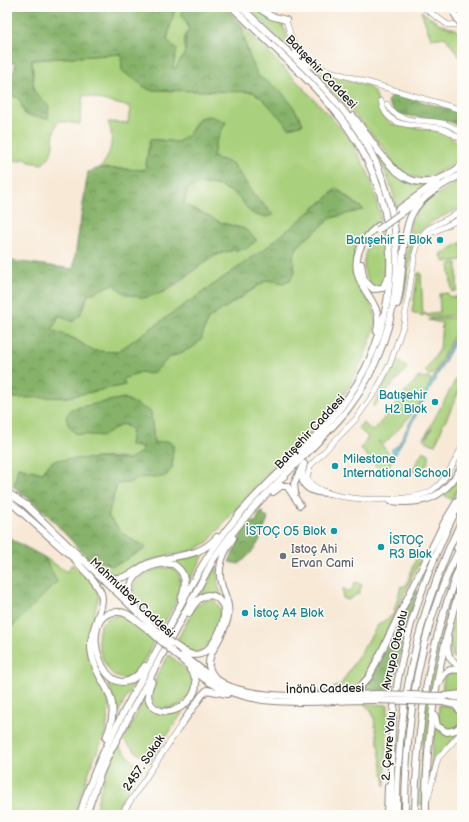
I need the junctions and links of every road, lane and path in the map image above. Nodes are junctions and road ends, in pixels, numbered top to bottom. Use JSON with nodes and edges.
{"nodes":[{"id":1,"x":232,"y":7,"type":"edge"},
{"id":2,"x":241,"y":7,"type":"edge"},
{"id":3,"x":257,"y":7,"type":"edge"},
{"id":4,"x":423,"y":7,"type":"edge"},
{"id":5,"x":453,"y":10,"type":"edge"},
{"id":6,"x":286,"y":20,"type":"joint"},
{"id":7,"x":462,"y":25,"type":"edge"},
{"id":8,"x":381,"y":101,"type":"dead end"},
{"id":9,"x":387,"y":104,"type":"dead end"},
{"id":10,"x":340,"y":107,"type":"junction"},
{"id":11,"x":462,"y":110,"type":"edge"},
{"id":12,"x":462,"y":133,"type":"edge"},
{"id":13,"x":462,"y":140,"type":"edge"},
{"id":14,"x":462,"y":165,"type":"edge"},
{"id":15,"x":449,"y":173,"type":"junction"},
{"id":16,"x":462,"y":174,"type":"edge"},
{"id":17,"x":433,"y":192,"type":"junction"},
{"id":18,"x":462,"y":211,"type":"edge"},
{"id":19,"x":399,"y":212,"type":"junction"},
{"id":20,"x":462,"y":218,"type":"edge"},
{"id":21,"x":378,"y":228,"type":"junction"},
{"id":22,"x":419,"y":239,"type":"junction"},
{"id":23,"x":390,"y":251,"type":"junction"},
{"id":24,"x":390,"y":320,"type":"junction"},
{"id":25,"x":371,"y":358,"type":"junction"},
{"id":26,"x":462,"y":446,"type":"edge"},
{"id":27,"x":462,"y":467,"type":"edge"},
{"id":28,"x":7,"y":492,"type":"edge"},
{"id":29,"x":327,"y":493,"type":"junction"},
{"id":30,"x":462,"y":495,"type":"edge"},
{"id":31,"x":462,"y":498,"type":"edge"},
{"id":32,"x":7,"y":499,"type":"edge"},
{"id":33,"x":391,"y":500,"type":"junction"},
{"id":34,"x":255,"y":506,"type":"junction"},
{"id":35,"x":462,"y":520,"type":"edge"},
{"id":36,"x":238,"y":521,"type":"junction"},
{"id":37,"x":462,"y":536,"type":"edge"},
{"id":38,"x":462,"y":544,"type":"edge"},
{"id":39,"x":77,"y":554,"type":"junction"},
{"id":40,"x":462,"y":560,"type":"edge"},
{"id":41,"x":77,"y":562,"type":"junction"},
{"id":42,"x":448,"y":570,"type":"junction"},
{"id":43,"x":462,"y":582,"type":"edge"},
{"id":44,"x":454,"y":608,"type":"junction"},
{"id":45,"x":150,"y":627,"type":"junction"},
{"id":46,"x":171,"y":630,"type":"junction"},
{"id":47,"x":171,"y":647,"type":"junction"},
{"id":48,"x":158,"y":654,"type":"junction"},
{"id":49,"x":178,"y":656,"type":"junction"},
{"id":50,"x":462,"y":667,"type":"edge"},
{"id":51,"x":462,"y":671,"type":"edge"},
{"id":52,"x":229,"y":686,"type":"junction"},
{"id":53,"x":437,"y":693,"type":"junction"},
{"id":54,"x":462,"y":694,"type":"edge"},
{"id":55,"x":330,"y":696,"type":"junction"},
{"id":56,"x":250,"y":697,"type":"junction"},
{"id":57,"x":377,"y":697,"type":"junction"},
{"id":58,"x":192,"y":698,"type":"junction"},
{"id":59,"x":462,"y":698,"type":"edge"},
{"id":60,"x":444,"y":699,"type":"junction"},
{"id":61,"x":462,"y":704,"type":"edge"},
{"id":62,"x":435,"y":705,"type":"junction"},
{"id":63,"x":462,"y":713,"type":"edge"},
{"id":64,"x":183,"y":722,"type":"junction"},
{"id":65,"x":462,"y":724,"type":"edge"},
{"id":66,"x":462,"y":732,"type":"edge"},
{"id":67,"x":392,"y":734,"type":"junction"},
{"id":68,"x":101,"y":756,"type":"junction"},
{"id":69,"x":92,"y":797,"type":"junction"},
{"id":70,"x":80,"y":815,"type":"edge"},
{"id":71,"x":86,"y":815,"type":"edge"},
{"id":72,"x":90,"y":815,"type":"edge"},
{"id":73,"x":122,"y":815,"type":"edge"},
{"id":74,"x":387,"y":815,"type":"edge"},
{"id":75,"x":392,"y":815,"type":"edge"},
{"id":76,"x":397,"y":815,"type":"edge"},
{"id":77,"x":405,"y":815,"type":"edge"},
{"id":78,"x":415,"y":815,"type":"edge"},
{"id":79,"x":426,"y":815,"type":"edge"}],
"edges":[{"from":1,"to":23,"type":"highway","name":"Batışehir Caddesi"},
{"from":2,"to":10,"type":"highway","name":"Batışehir Caddesi"},
{"from":3,"to":6,"type":"highway"},
{"from":4,"to":7,"type":"main road"},
{"from":5,"to":7,"type":"highway","bridge":true},
{"from":6,"to":11,"type":"main road"},
{"from":8,"to":13,"type":"main road"},
{"from":9,"to":12,"type":"main road"},
{"from":10,"to":15,"type":"highway"},
{"from":10,"to":24,"type":"highway","name":"Batışehir Caddesi"},
{"from":14,"to":15,"type":"highway"},
{"from":15,"to":19,"type":"highway"},
{"from":16,"to":17,"type":"highway"},
{"from":17,"to":19,"type":"highway"},
{"from":17,"to":24,"type":"highway"},
{"from":18,"to":22,"type":"main road"},
{"from":19,"to":21,"type":"highway","bridge":true},
{"from":20,"to":22,"type":"main road"},
{"from":21,"to":23,"type":"highway"},
{"from":21,"to":25,"type":"highway"},
{"from":22,"to":29,"type":"main road","name":"Batışehir Caddesi"},
{"from":23,"to":25,"type":"highway","name":"Batışehir Caddesi"},
{"from":24,"to":34,"type":"highway","name":"Batışehir Caddesi"},
{"from":25,"to":36,"type":"highway","name":"Batışehir Caddesi"},
{"from":26,"to":33,"type":"main road","name":"Batışehir Caddesi"},
{"from":27,"to":33,"type":"highway"},
{"from":28,"to":39,"type":"highway","name":"Mahmutbey Caddesi"},
{"from":29,"to":33,"type":"main road","name":"Batışehir Caddesi"},
{"from":29,"to":34,"type":"highway"},
{"from":30,"to":55,"type":"highway"},
{"from":31,"to":67,"type":"highway","name":"Avrupa Otoyolu"},
{"from":32,"to":41,"type":"highway","name":"Mahmutbey Caddesi"},
{"from":34,"to":36,"type":"highway","name":"Batışehir Caddesi"},
{"from":35,"to":76,"type":"highway","name":"2. Çevre Yolu"},
{"from":36,"to":39,"type":"highway"},
{"from":36,"to":46,"type":"highway","name":"Batışehir Caddesi"},
{"from":36,"to":52,"type":"highway"},
{"from":37,"to":42,"type":"highway"},
{"from":38,"to":42,"type":"highway"},
{"from":39,"to":45,"type":"highway","name":"Mahmutbey Caddesi"},
{"from":40,"to":78,"type":"highway"},
{"from":41,"to":45,"type":"highway","name":"Mahmutbey Caddesi"},
{"from":41,"to":68,"type":"highway"},
{"from":42,"to":77,"type":"highway"},
{"from":43,"to":44,"type":"highway"},
{"from":44,"to":50,"type":"highway"},
{"from":44,"to":53,"type":"highway"},
{"from":45,"to":46,"type":"highway"},
{"from":45,"to":47,"type":"highway","name":"Mahmutbey Caddesi","bridge":true},
{"from":45,"to":48,"type":"highway"},
{"from":46,"to":47,"type":"highway"},
{"from":46,"to":48,"type":"highway","name":"Batışehir Caddesi"},
{"from":47,"to":49,"type":"highway","name":"Mahmutbey Caddesi"},
{"from":47,"to":52,"type":"highway","name":"Mahmutbey Caddesi"},
{"from":48,"to":58,"type":"highway"},
{"from":48,"to":68,"type":"highway"},
{"from":48,"to":69,"type":"highway"},
{"from":49,"to":56,"type":"highway","name":"Mahmutbey Caddesi"},
{"from":49,"to":58,"type":"highway"},
{"from":51,"to":53,"type":"highway"},
{"from":52,"to":55,"type":"highway"},
{"from":53,"to":62,"type":"highway"},
{"from":54,"to":60,"type":"highway"},
{"from":55,"to":57,"type":"highway"},
{"from":56,"to":57,"type":"highway","name":"İnönü Caddesi"},
{"from":56,"to":64,"type":"highway"},
{"from":57,"to":60,"type":"highway","bridge":true},
{"from":58,"to":64,"type":"highway"},
{"from":59,"to":60,"type":"main road"},
{"from":60,"to":61,"type":"main road"},
{"from":60,"to":63,"type":"highway"},
{"from":62,"to":65,"type":"highway"},
{"from":62,"to":79,"type":"highway"},
{"from":64,"to":73,"type":"main road","name":"2457. Sokak"},
{"from":66,"to":79,"type":"main road"},
{"from":67,"to":74,"type":"highway"},
{"from":67,"to":75,"type":"highway","name":"Avrupa Otoyolu"},
{"from":68,"to":70,"type":"highway"},
{"from":69,"to":71,"type":"highway"},
{"from":69,"to":72,"type":"main road"}]}
